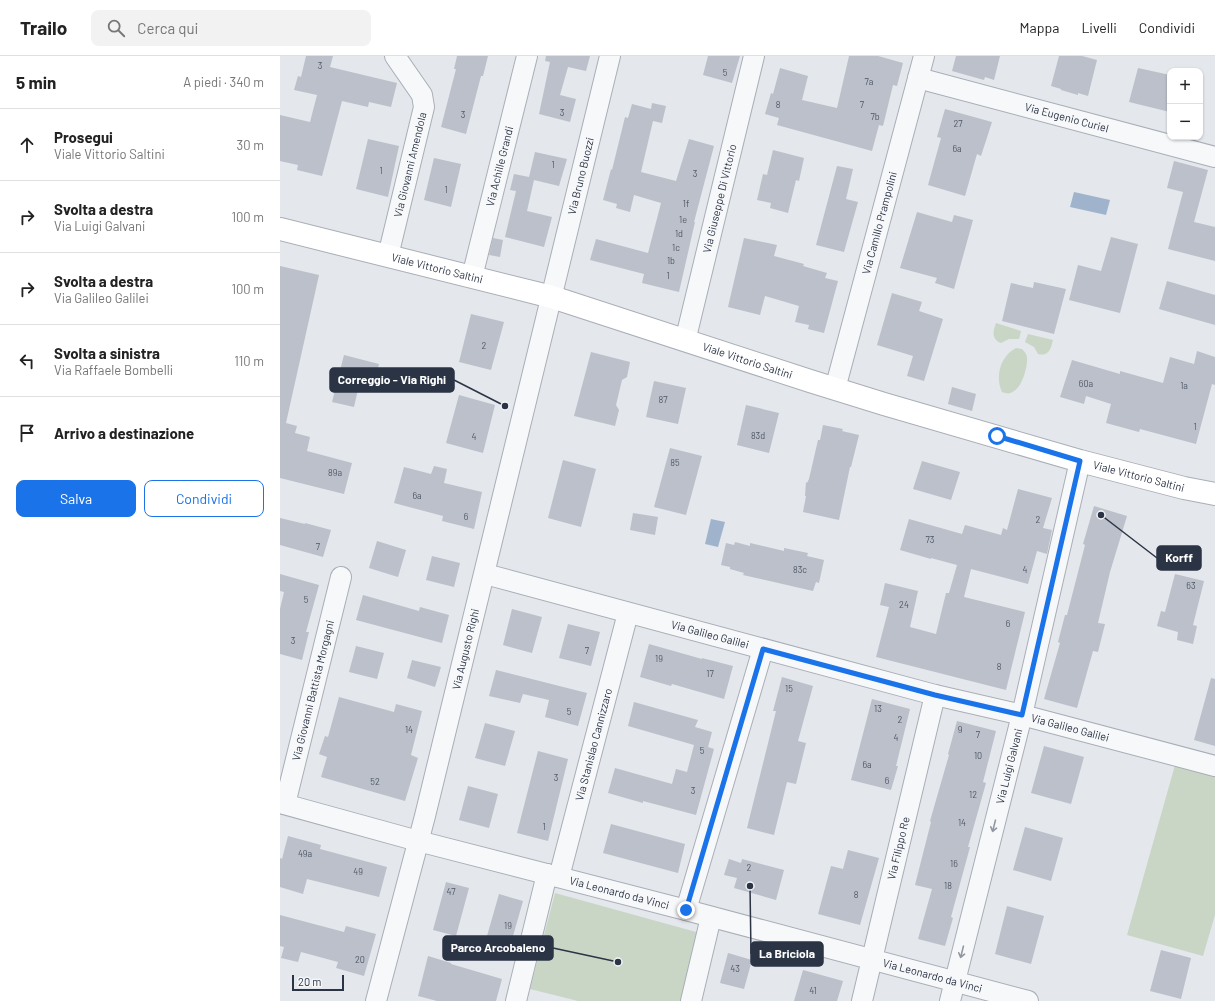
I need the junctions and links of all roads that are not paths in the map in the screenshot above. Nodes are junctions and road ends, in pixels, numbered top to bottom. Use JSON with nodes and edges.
{"nodes":[{"id":1,"x":395,"y":56,"type":"edge"},
{"id":2,"x":527,"y":56,"type":"edge"},
{"id":3,"x":610,"y":56,"type":"edge"},
{"id":4,"x":754,"y":56,"type":"edge"},
{"id":5,"x":924,"y":56,"type":"edge"},
{"id":6,"x":918,"y":78,"type":"junction"},
{"id":7,"x":1215,"y":157,"type":"edge"},
{"id":8,"x":280,"y":229,"type":"edge"},
{"id":9,"x":388,"y":256,"type":"junction"},
{"id":10,"x":472,"y":277,"type":"junction"},
{"id":11,"x":552,"y":297,"type":"junction"},
{"id":12,"x":684,"y":340,"type":"junction"},
{"id":13,"x":835,"y":389,"type":"junction"},
{"id":14,"x":1080,"y":461,"type":"junction"},
{"id":15,"x":1215,"y":494,"type":"edge"},
{"id":16,"x":485,"y":574,"type":"junction"},
{"id":17,"x":341,"y":577,"type":"dead end"},
{"id":18,"x":628,"y":613,"type":"junction"},
{"id":19,"x":763,"y":649,"type":"junction"},
{"id":20,"x":935,"y":695,"type":"junction"},
{"id":21,"x":1022,"y":715,"type":"junction"},
{"id":22,"x":1215,"y":766,"type":"edge"},
{"id":23,"x":283,"y":803,"type":"edge"},
{"id":24,"x":418,"y":841,"type":"junction"},
{"id":25,"x":553,"y":875,"type":"junction"},
{"id":26,"x":686,"y":910,"type":"junction"},
{"id":27,"x":711,"y":917,"type":"junction"},
{"id":28,"x":872,"y":959,"type":"junction"},
{"id":29,"x":955,"y":981,"type":"junction"},
{"id":30,"x":376,"y":1001,"type":"edge"},
{"id":31,"x":516,"y":1001,"type":"edge"},
{"id":32,"x":691,"y":1001,"type":"edge"},
{"id":33,"x":862,"y":1001,"type":"edge"},
{"id":34,"x":950,"y":1001,"type":"edge"},
{"id":35,"x":1028,"y":1001,"type":"edge"}],
"edges":[{"from":1,"to":9,"type":"street","name":"Via Giovanni Amendola"},
{"from":2,"to":10,"type":"street","name":"Via Achille Grandi"},
{"from":3,"to":11,"type":"street","name":"Via Bruno Buozzi"},
{"from":4,"to":12,"type":"street","name":"Via Giuseppe Di Vittorio"},
{"from":5,"to":6,"type":"street","name":"Via Camillo Prampolini"},
{"from":6,"to":7,"type":"street","name":"Via Eugenio Curiel"},
{"from":6,"to":13,"type":"street","name":"Via Camillo Prampolini"},
{"from":8,"to":9,"type":"street","name":"Viale Vittorio Saltini"},
{"from":9,"to":10,"type":"street","name":"Viale Vittorio Saltini"},
{"from":10,"to":11,"type":"street","name":"Viale Vittorio Saltini"},
{"from":11,"to":12,"type":"street","name":"Viale Vittorio Saltini"},
{"from":11,"to":16,"type":"street","name":"Via Augusto Righi"},
{"from":12,"to":13,"type":"street","name":"Viale Vittorio Saltini"},
{"from":13,"to":14,"type":"street","name":"Viale Vittorio Saltini"},
{"from":14,"to":15,"type":"street","name":"Viale Vittorio Saltini"},
{"from":14,"to":21,"type":"street","name":"Via Luigi Galvani"},
{"from":16,"to":18,"type":"street","name":"Via Galileo Galilei"},
{"from":16,"to":24,"type":"street","name":"Via Augusto Righi"},
{"from":17,"to":23,"type":"street","name":"Via Giovanni Battista Morgagni"},
{"from":18,"to":19,"type":"street","name":"Via Galileo Galilei"},
{"from":18,"to":25,"type":"street","name":"Via Stanislao Cannizzaro"},
{"from":19,"to":20,"type":"street","name":"Via Galileo Galilei"},
{"from":19,"to":26,"type":"street"},
{"from":20,"to":21,"type":"street","name":"Via Galileo Galilei"},
{"from":20,"to":28,"type":"street","name":"Via Filippo Re"},
{"from":21,"to":22,"type":"street","name":"Via Galileo Galilei"},
{"from":21,"to":29,"type":"street","name":"Via Luigi Galvani","one_way":true},
{"from":23,"to":24,"type":"street","name":"Via Leonardo da Vinci"},
{"from":24,"to":25,"type":"street","name":"Via Leonardo da Vinci"},
{"from":24,"to":30,"type":"street","name":"Via Augusto Righi"},
{"from":25,"to":26,"type":"street","name":"Via Leonardo da Vinci"},
{"from":25,"to":31,"type":"street","name":"Via Stanislao Cannizzaro"},
{"from":26,"to":27,"type":"street","name":"Via Leonardo da Vinci"},
{"from":27,"to":28,"type":"street","name":"Via Leonardo da Vinci"},
{"from":27,"to":32,"type":"street"},
{"from":28,"to":29,"type":"street","name":"Via Leonardo da Vinci"},
{"from":28,"to":33,"type":"street","name":"Via Filippo Re"},
{"from":29,"to":34,"type":"street","name":"Via Luigi Galvani"},
{"from":29,"to":35,"type":"street","name":"Via Leonardo da Vinci"}]}
